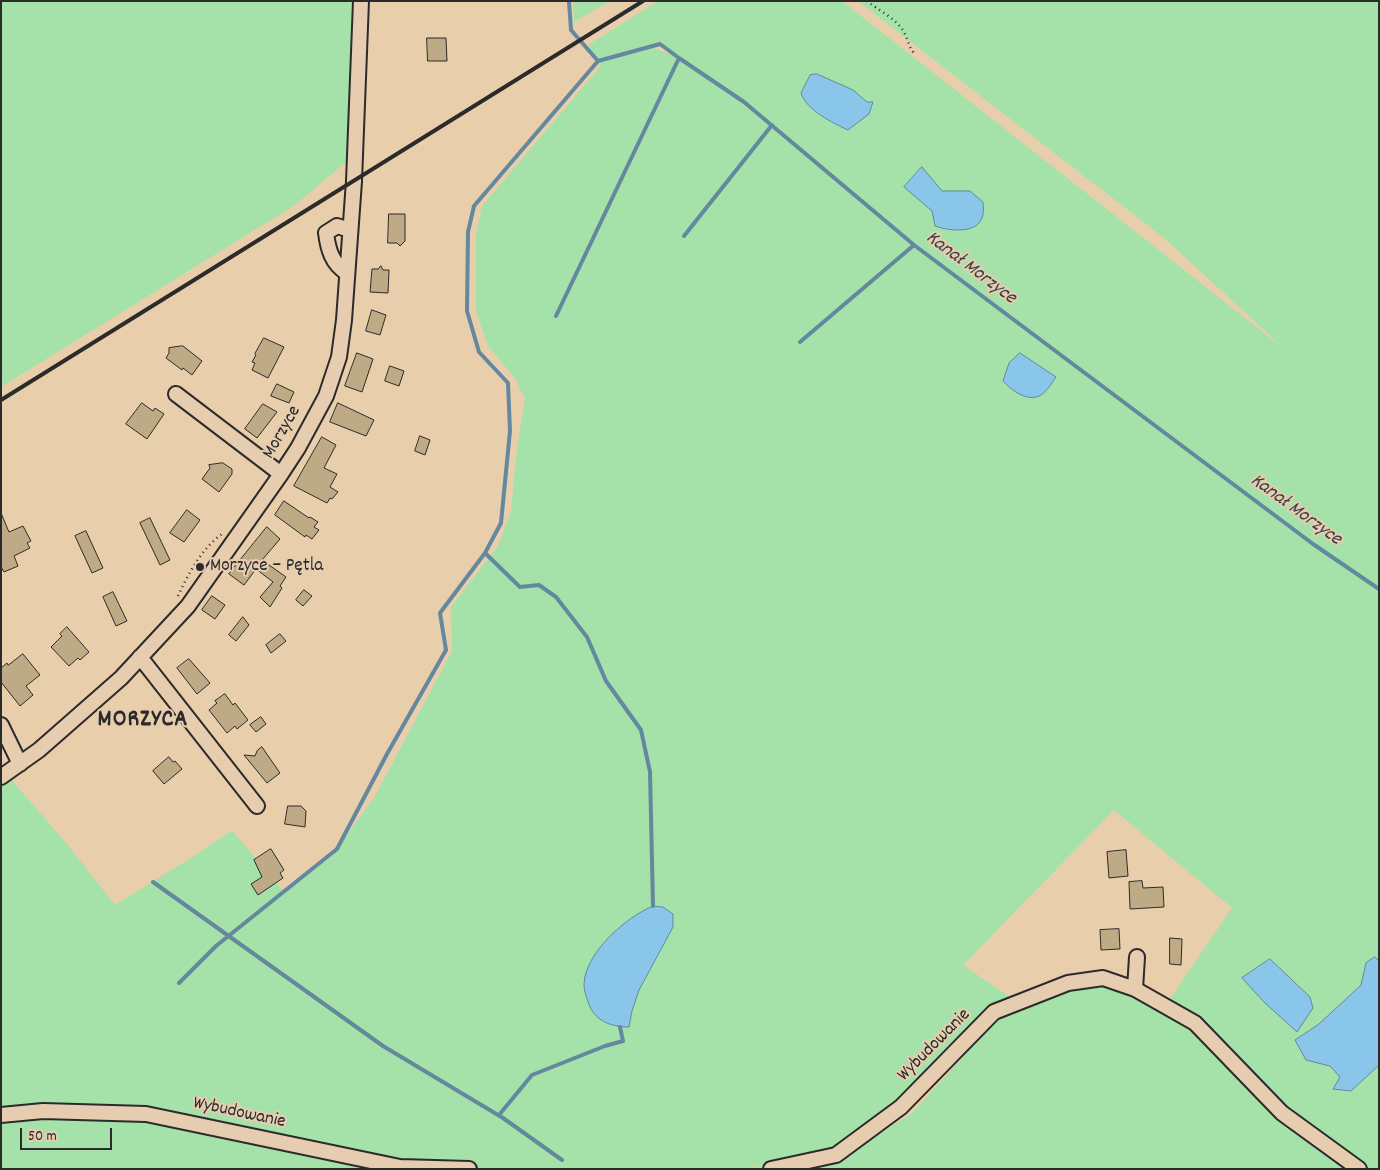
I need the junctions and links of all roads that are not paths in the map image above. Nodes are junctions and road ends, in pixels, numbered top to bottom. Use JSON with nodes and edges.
{"nodes":[{"id":1,"x":362,"y":1,"type":"edge"},
{"id":2,"x":350,"y":230,"type":"junction"},
{"id":3,"x":347,"y":273,"type":"junction"},
{"id":4,"x":176,"y":394,"type":"dead end"},
{"id":5,"x":281,"y":474,"type":"junction"},
{"id":6,"x":140,"y":658,"type":"junction"},
{"id":7,"x":1,"y":725,"type":"edge"},
{"id":8,"x":20,"y":764,"type":"junction"},
{"id":9,"x":1,"y":776,"type":"edge"},
{"id":10,"x":257,"y":806,"type":"dead end"},
{"id":11,"x":1137,"y":957,"type":"dead end"},
{"id":12,"x":1135,"y":989,"type":"junction"},
{"id":13,"x":1,"y":1115,"type":"edge"},
{"id":14,"x":469,"y":1169,"type":"edge"},
{"id":15,"x":771,"y":1169,"type":"edge"},
{"id":16,"x":1359,"y":1169,"type":"edge"}],
"edges":[{"from":1,"to":2,"type":"street","name":"Morzyce"},
{"from":2,"to":3,"type":"street","name":"Morzyce"},
{"from":2,"to":3,"type":"street"},
{"from":3,"to":5,"type":"street","name":"Morzyce"},
{"from":4,"to":5,"type":"street"},
{"from":5,"to":6,"type":"street","name":"Morzyce"},
{"from":6,"to":8,"type":"street","name":"Morzyce"},
{"from":6,"to":10,"type":"street"},
{"from":7,"to":8,"type":"street"},
{"from":8,"to":9,"type":"street","name":"Morzyce"},
{"from":11,"to":12,"type":"street"},
{"from":12,"to":15,"type":"street","name":"Wybudowanie"},
{"from":12,"to":16,"type":"street","name":"Wybudowanie"},
{"from":13,"to":14,"type":"street","name":"Wybudowanie"}]}
